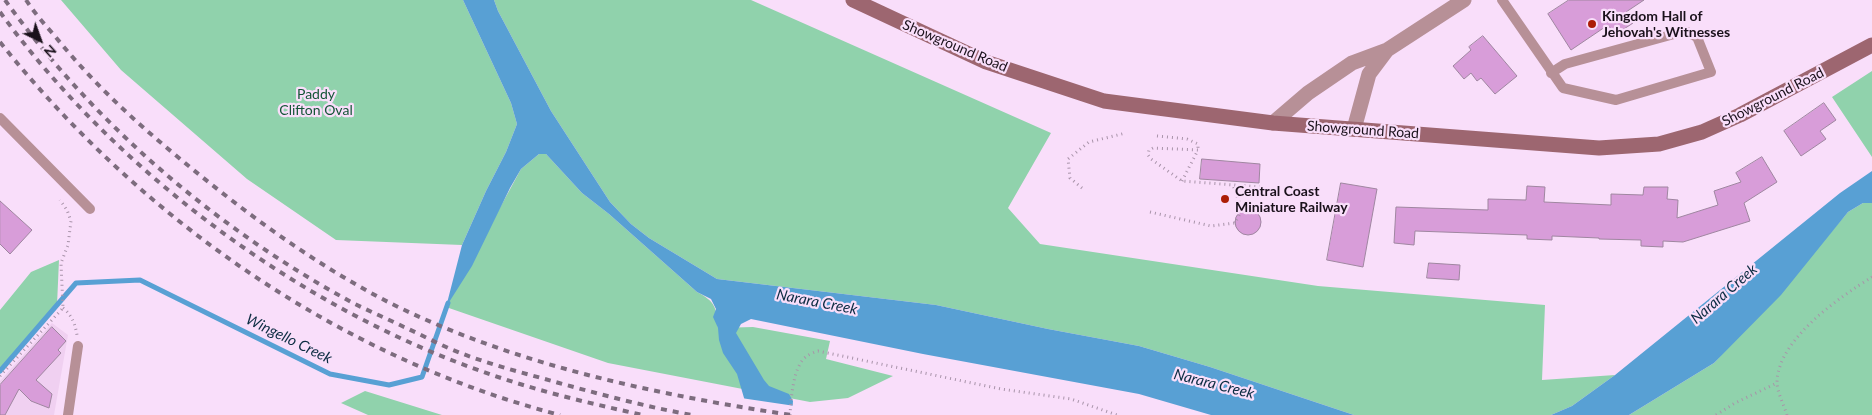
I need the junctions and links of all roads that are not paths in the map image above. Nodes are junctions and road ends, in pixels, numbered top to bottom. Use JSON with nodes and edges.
{"nodes":[{"id":1,"x":852,"y":0,"type":"edge"},
{"id":2,"x":1464,"y":0,"type":"edge"},
{"id":3,"x":1502,"y":0,"type":"edge"},
{"id":4,"x":1872,"y":46,"type":"edge"},
{"id":5,"x":1387,"y":50,"type":"junction"},
{"id":6,"x":1551,"y":72,"type":"junction"},
{"id":7,"x":0,"y":118,"type":"edge"},
{"id":8,"x":1273,"y":123,"type":"junction"},
{"id":9,"x":1354,"y":128,"type":"junction"},
{"id":10,"x":90,"y":209,"type":"dead end"},
{"id":11,"x":78,"y":346,"type":"road end"},
{"id":12,"x":68,"y":415,"type":"edge"}],
"edges":[{"from":1,"to":8,"type":"street","name":"Showground Road"},
{"from":2,"to":5,"type":"street"},
{"from":3,"to":6,"type":"lane"},
{"from":4,"to":9,"type":"street","name":"Showground Road"},
{"from":5,"to":8,"type":"street"},
{"from":5,"to":9,"type":"street"},
{"from":6,"to":6,"type":"lane"},
{"from":7,"to":10,"type":"lane"},
{"from":8,"to":9,"type":"street","name":"Showground Road"},
{"from":11,"to":12,"type":"lane"}]}
